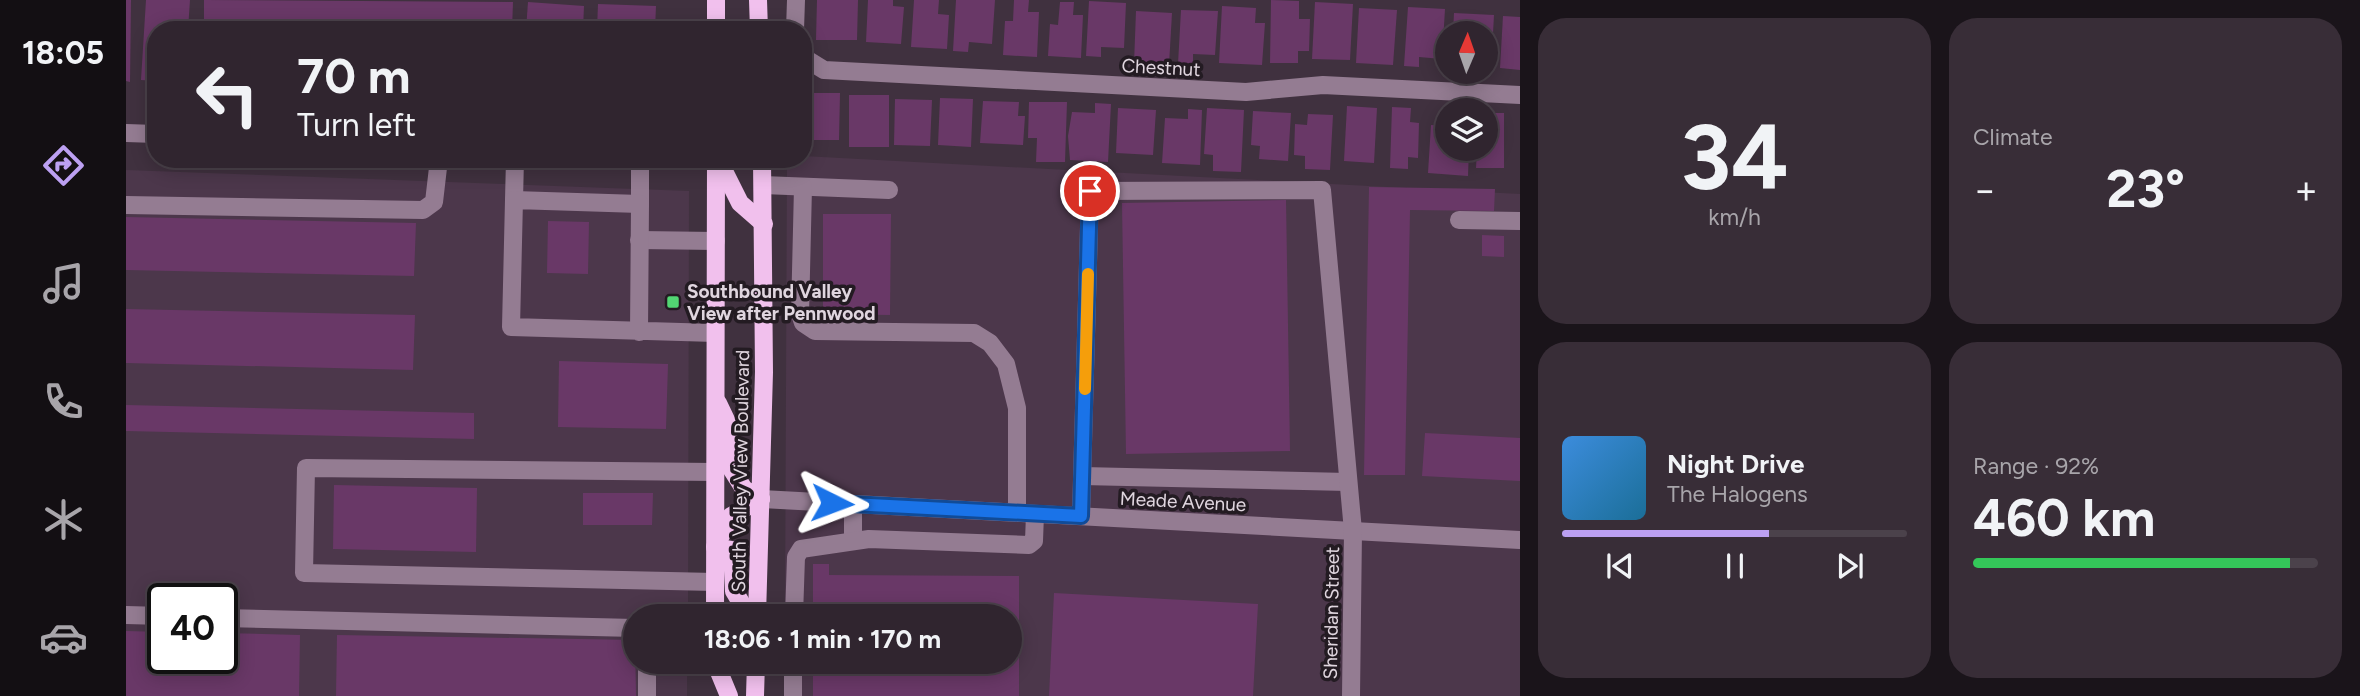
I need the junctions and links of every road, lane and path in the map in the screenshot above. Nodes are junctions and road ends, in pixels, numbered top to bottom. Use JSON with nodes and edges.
{"nodes":[{"id":1,"x":758,"y":0,"type":"edge"},
{"id":2,"x":796,"y":0,"type":"edge"},
{"id":3,"x":758,"y":21,"type":"edge"},
{"id":4,"x":795,"y":21,"type":"edge"},
{"id":5,"x":812,"y":63,"type":"edge"},
{"id":6,"x":1520,"y":96,"type":"edge"},
{"id":7,"x":126,"y":133,"type":"edge"},
{"id":8,"x":147,"y":134,"type":"edge"},
{"id":9,"x":438,"y":168,"type":"edge"},
{"id":10,"x":515,"y":168,"type":"edge"},
{"id":11,"x":640,"y":168,"type":"edge"},
{"id":12,"x":717,"y":168,"type":"edge"},
{"id":13,"x":722,"y":168,"type":"edge"},
{"id":14,"x":762,"y":168,"type":"edge"},
{"id":15,"x":763,"y":185,"type":"junction"},
{"id":16,"x":803,"y":187,"type":"junction"},
{"id":17,"x":889,"y":190,"type":"dead end"},
{"id":18,"x":514,"y":200,"type":"junction"},
{"id":19,"x":640,"y":204,"type":"junction"},
{"id":20,"x":126,"y":205,"type":"edge"},
{"id":21,"x":1459,"y":220,"type":"dead end"},
{"id":22,"x":1520,"y":221,"type":"edge"},
{"id":23,"x":764,"y":224,"type":"junction"},
{"id":24,"x":639,"y":240,"type":"junction"},
{"id":25,"x":716,"y":241,"type":"junction"},
{"id":26,"x":639,"y":332,"type":"junction"},
{"id":27,"x":716,"y":333,"type":"junction"},
{"id":28,"x":715,"y":398,"type":"junction"},
{"id":29,"x":715,"y":472,"type":"junction"},
{"id":30,"x":1082,"y":476,"type":"junction"},
{"id":31,"x":1348,"y":482,"type":"junction"},
{"id":32,"x":761,"y":499,"type":"junction"},
{"id":33,"x":853,"y":504,"type":"junction"},
{"id":34,"x":963,"y":510,"type":"junction"},
{"id":35,"x":1026,"y":513,"type":"junction"},
{"id":36,"x":1081,"y":516,"type":"junction"},
{"id":37,"x":1353,"y":531,"type":"junction"},
{"id":38,"x":1520,"y":540,"type":"edge"},
{"id":39,"x":853,"y":541,"type":"junction"},
{"id":40,"x":962,"y":542,"type":"junction"},
{"id":41,"x":715,"y":547,"type":"junction"},
{"id":42,"x":715,"y":582,"type":"junction"},
{"id":43,"x":715,"y":604,"type":"edge"},
{"id":44,"x":742,"y":604,"type":"edge"},
{"id":45,"x":757,"y":604,"type":"edge"},
{"id":46,"x":794,"y":604,"type":"edge"},
{"id":47,"x":126,"y":615,"type":"edge"},
{"id":48,"x":147,"y":616,"type":"edge"},
{"id":49,"x":238,"y":618,"type":"edge"},
{"id":50,"x":623,"y":628,"type":"edge"},
{"id":51,"x":647,"y":674,"type":"edge"},
{"id":52,"x":715,"y":674,"type":"edge"},
{"id":53,"x":720,"y":674,"type":"edge"},
{"id":54,"x":756,"y":674,"type":"edge"},
{"id":55,"x":793,"y":674,"type":"edge"},
{"id":56,"x":647,"y":696,"type":"edge"},
{"id":57,"x":715,"y":696,"type":"edge"},
{"id":58,"x":729,"y":696,"type":"edge"},
{"id":59,"x":755,"y":696,"type":"edge"},
{"id":60,"x":793,"y":696,"type":"edge"},
{"id":61,"x":1351,"y":696,"type":"edge"}],
"edges":[{"from":1,"to":3,"type":"main road"},
{"from":2,"to":4,"type":"street"},
{"from":5,"to":6,"type":"street","name":"Chestnut"},
{"from":7,"to":8,"type":"street"},
{"from":9,"to":20,"type":"street"},
{"from":10,"to":18,"type":"street"},
{"from":11,"to":19,"type":"street"},
{"from":12,"to":25,"type":"main road","name":"South Valley View Boulevard"},
{"from":13,"to":23,"type":"main road"},
{"from":14,"to":15,"type":"main road","name":"South Valley View Boulevard"},
{"from":15,"to":16,"type":"street"},
{"from":15,"to":23,"type":"main road","name":"South Valley View Boulevard"},
{"from":16,"to":17,"type":"street"},
{"from":16,"to":35,"type":"street"},
{"from":18,"to":19,"type":"street"},
{"from":18,"to":26,"type":"street"},
{"from":19,"to":24,"type":"street"},
{"from":21,"to":22,"type":"street"},
{"from":23,"to":32,"type":"main road","name":"South Valley View Boulevard"},
{"from":24,"to":25,"type":"street"},
{"from":24,"to":26,"type":"street"},
{"from":25,"to":27,"type":"main road","name":"South Valley View Boulevard"},
{"from":26,"to":27,"type":"street"},
{"from":27,"to":28,"type":"main road","name":"South Valley View Boulevard"},
{"from":28,"to":29,"type":"main road","name":"South Valley View Boulevard"},
{"from":28,"to":32,"type":"main road"},
{"from":29,"to":41,"type":"main road","name":"South Valley View Boulevard"},
{"from":29,"to":42,"type":"street"},
{"from":30,"to":31,"type":"street"},
{"from":30,"to":31,"type":"street","name":"Sheridan Street"},
{"from":30,"to":36,"type":"street"},
{"from":31,"to":37,"type":"street","name":"Sheridan Street"},
{"from":32,"to":33,"type":"street","name":"Meade Avenue"},
{"from":32,"to":41,"type":"main road"},
{"from":32,"to":45,"type":"main road","name":"South Valley View Boulevard"},
{"from":33,"to":34,"type":"street","name":"Meade Avenue"},
{"from":33,"to":39,"type":"street"},
{"from":34,"to":35,"type":"street","name":"Meade Avenue"},
{"from":34,"to":40,"type":"street"},
{"from":35,"to":36,"type":"street","name":"Meade Avenue"},
{"from":35,"to":40,"type":"street"},
{"from":36,"to":37,"type":"street","name":"Meade Avenue"},
{"from":37,"to":38,"type":"street","name":"Meade Avenue"},
{"from":37,"to":61,"type":"street","name":"Sheridan Street"},
{"from":39,"to":40,"type":"street"},
{"from":39,"to":46,"type":"street"},
{"from":41,"to":42,"type":"main road","name":"South Valley View Boulevard"},
{"from":41,"to":44,"type":"main road"},
{"from":42,"to":43,"type":"main road","name":"South Valley View Boulevard"},
{"from":47,"to":48,"type":"street"},
{"from":49,"to":50,"type":"street"},
{"from":51,"to":56,"type":"street"},
{"from":52,"to":57,"type":"main road"},
{"from":53,"to":58,"type":"main road"},
{"from":54,"to":59,"type":"main road"},
{"from":55,"to":60,"type":"street"}]}
